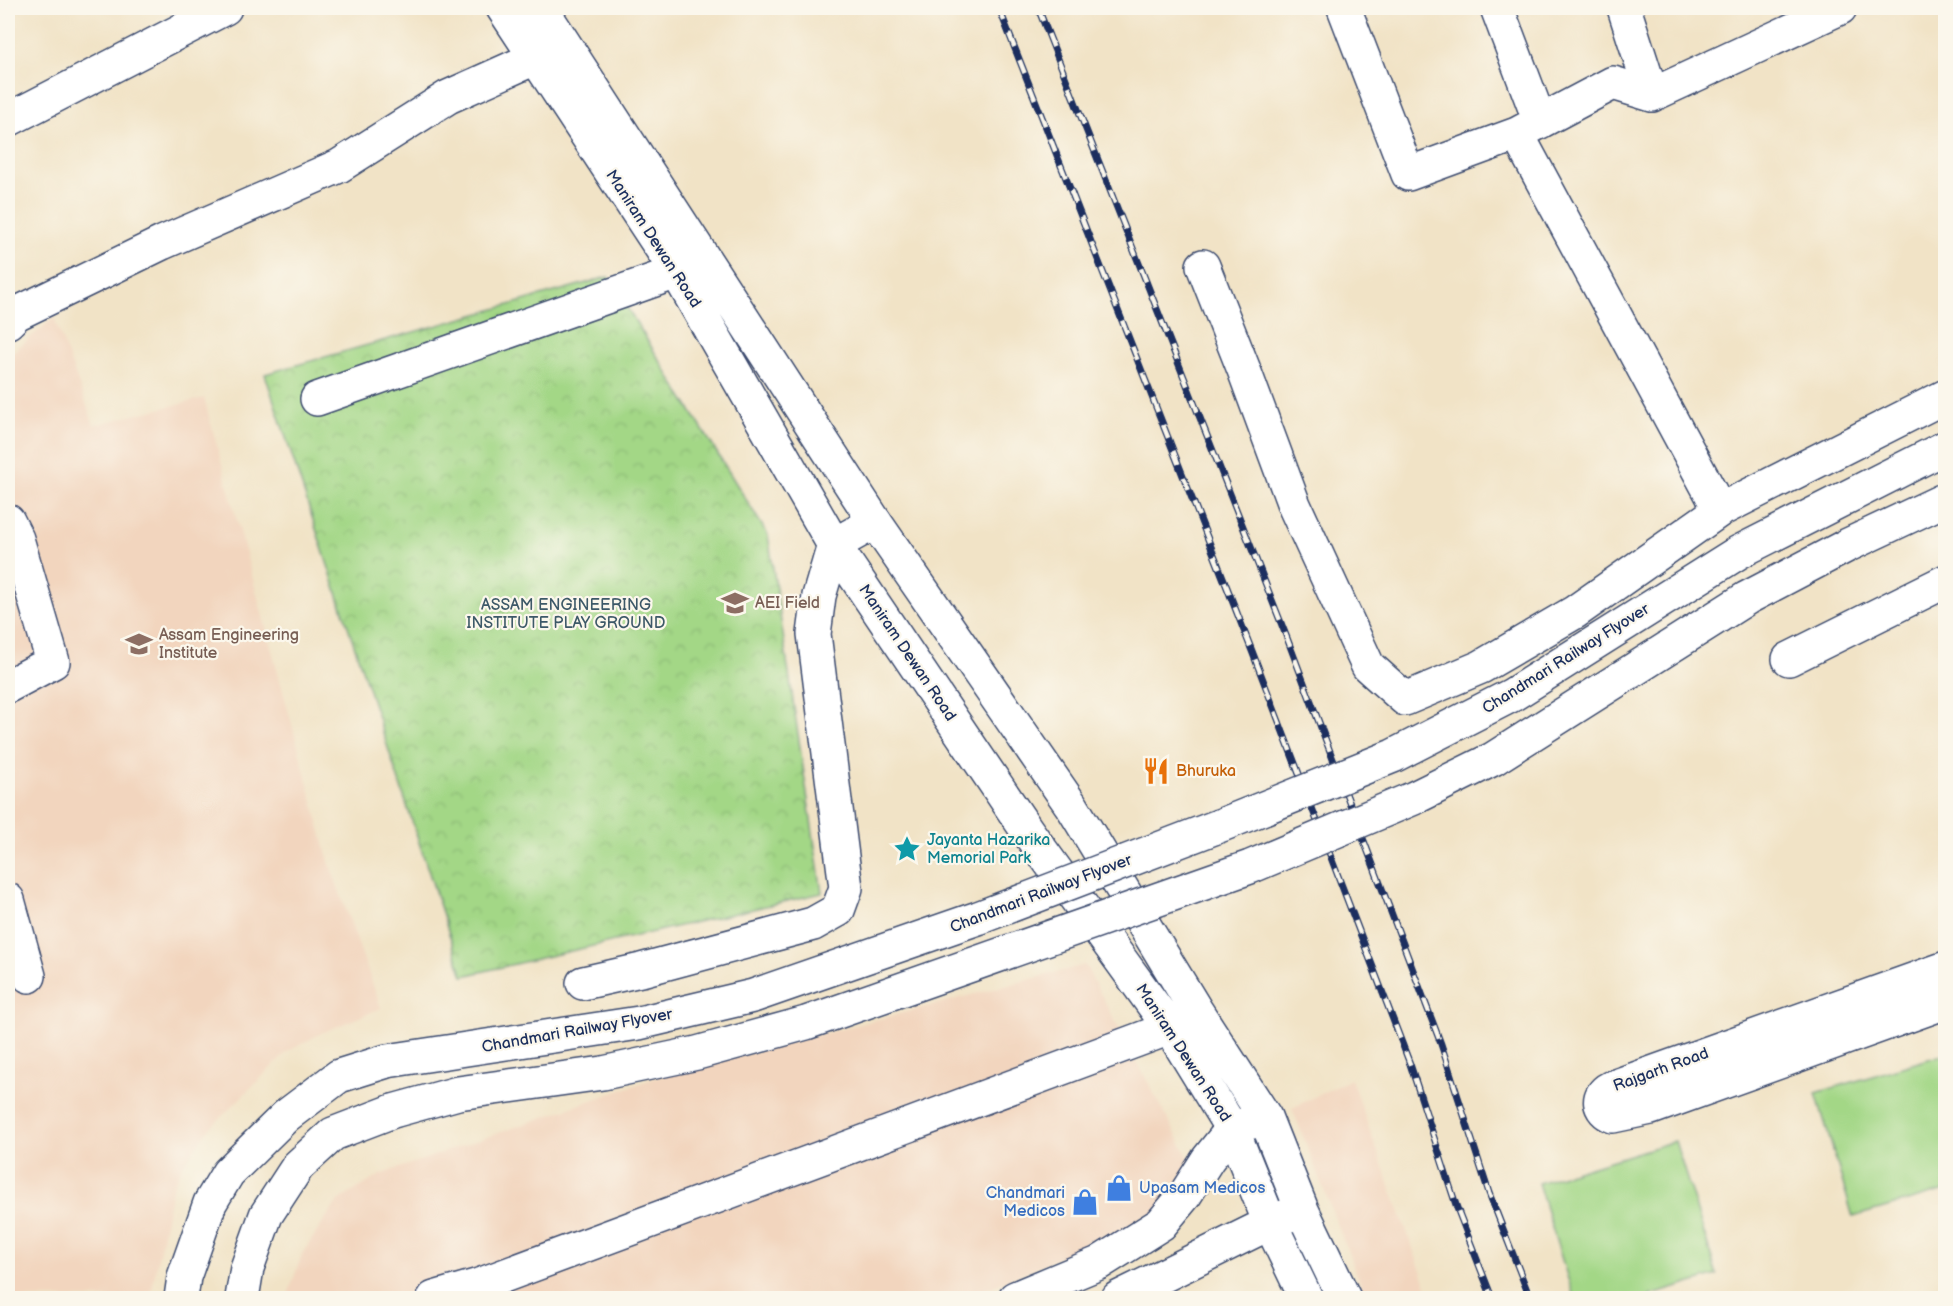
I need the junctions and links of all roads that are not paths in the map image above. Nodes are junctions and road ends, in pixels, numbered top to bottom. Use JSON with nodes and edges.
{"nodes":[{"id":1,"x":225,"y":8,"type":"edge"},
{"id":2,"x":503,"y":8,"type":"edge"},
{"id":3,"x":541,"y":8,"type":"edge"},
{"id":4,"x":1344,"y":8,"type":"edge"},
{"id":5,"x":1497,"y":8,"type":"edge"},
{"id":6,"x":1624,"y":8,"type":"edge"},
{"id":7,"x":1840,"y":8,"type":"edge"},
{"id":8,"x":1794,"y":17,"type":"edge"},
{"id":9,"x":549,"y":51,"type":"junction"},
{"id":10,"x":1652,"y":95,"type":"junction"},
{"id":11,"x":8,"y":120,"type":"edge"},
{"id":12,"x":1528,"y":128,"type":"junction"},
{"id":13,"x":1203,"y":266,"type":"dead end"},
{"id":14,"x":677,"y":272,"type":"junction"},
{"id":15,"x":8,"y":322,"type":"edge"},
{"id":16,"x":1946,"y":396,"type":"edge"},
{"id":17,"x":317,"y":399,"type":"dead end"},
{"id":18,"x":1946,"y":447,"type":"edge"},
{"id":19,"x":1946,"y":499,"type":"edge"},
{"id":20,"x":1720,"y":510,"type":"junction"},
{"id":21,"x":8,"y":521,"type":"edge"},
{"id":22,"x":875,"y":522,"type":"junction"},
{"id":23,"x":834,"y":545,"type":"junction"},
{"id":24,"x":1946,"y":581,"type":"edge"},
{"id":25,"x":1790,"y":659,"type":"dead end"},
{"id":26,"x":8,"y":686,"type":"edge"},
{"id":27,"x":8,"y":900,"type":"edge"},
{"id":28,"x":1946,"y":968,"type":"edge"},
{"id":29,"x":29,"y":976,"type":"dead end"},
{"id":30,"x":583,"y":983,"type":"dead end"},
{"id":31,"x":1946,"y":1002,"type":"edge"},
{"id":32,"x":1170,"y":1028,"type":"junction"},
{"id":33,"x":1265,"y":1117,"type":"junction"},
{"id":34,"x":1232,"y":1129,"type":"junction"},
{"id":35,"x":1302,"y":1210,"type":"junction"},
{"id":36,"x":1270,"y":1222,"type":"junction"},
{"id":37,"x":181,"y":1299,"type":"edge"},
{"id":38,"x":242,"y":1299,"type":"edge"},
{"id":39,"x":434,"y":1299,"type":"edge"},
{"id":40,"x":1015,"y":1299,"type":"edge"},
{"id":41,"x":1118,"y":1299,"type":"edge"},
{"id":42,"x":1306,"y":1299,"type":"edge"},
{"id":43,"x":1344,"y":1299,"type":"edge"}],
"edges":[{"from":1,"to":11,"type":"main road"},
{"from":2,"to":9,"type":"main road","name":"Maniram Dewan Road"},
{"from":3,"to":9,"type":"main road","name":"Maniram Dewan Road"},
{"from":4,"to":12,"type":"main road"},
{"from":5,"to":12,"type":"main road"},
{"from":6,"to":10,"type":"main road"},
{"from":7,"to":8,"type":"main road"},
{"from":8,"to":10,"type":"main road"},
{"from":9,"to":14,"type":"main road","name":"Maniram Dewan Road"},
{"from":9,"to":15,"type":"main road"},
{"from":9,"to":22,"type":"main road","name":"Maniram Dewan Road"},
{"from":10,"to":12,"type":"main road"},
{"from":12,"to":20,"type":"main road"},
{"from":13,"to":20,"type":"main road"},
{"from":14,"to":17,"type":"main road"},
{"from":14,"to":23,"type":"main road","name":"Maniram Dewan Road"},
{"from":16,"to":20,"type":"main road"},
{"from":18,"to":37,"type":"main road","name":"Chandmari Railway Flyover","bridge":true},
{"from":19,"to":38,"type":"main road","bridge":true},
{"from":21,"to":26,"type":"main road"},
{"from":22,"to":23,"type":"main road"},
{"from":22,"to":33,"type":"main road","name":"Maniram Dewan Road"},
{"from":23,"to":30,"type":"main road"},
{"from":23,"to":32,"type":"main road","name":"Maniram Dewan Road"},
{"from":24,"to":25,"type":"main road"},
{"from":27,"to":29,"type":"main road"},
{"from":28,"to":31,"type":"main road","name":"Rajgarh Road"},
{"from":32,"to":34,"type":"main road","name":"Maniram Dewan Road"},
{"from":32,"to":39,"type":"main road"},
{"from":33,"to":34,"type":"main road"},
{"from":33,"to":35,"type":"main road","name":"Maniram Dewan Road"},
{"from":34,"to":36,"type":"main road","name":"Maniram Dewan Road"},
{"from":34,"to":40,"type":"main road"},
{"from":35,"to":36,"type":"main road"},
{"from":35,"to":43,"type":"main road","name":"Maniram Dewan Road"},
{"from":36,"to":41,"type":"main road"},
{"from":36,"to":42,"type":"main road","name":"Maniram Dewan Road"}]}
